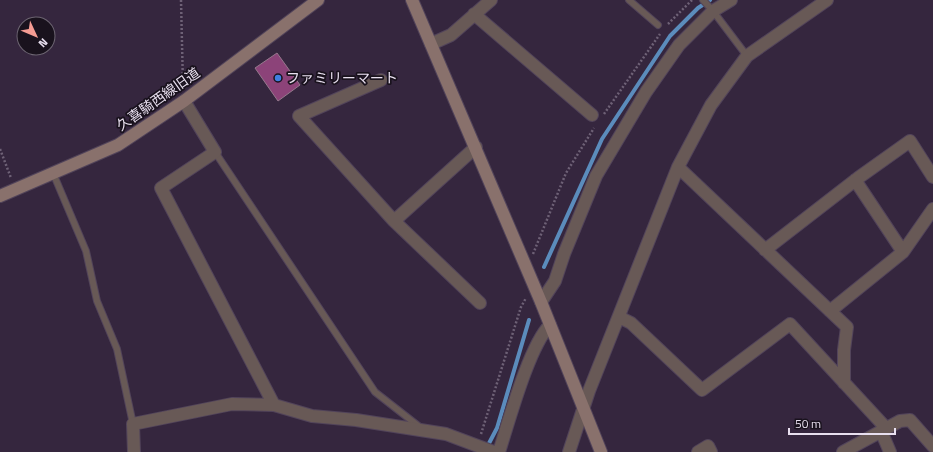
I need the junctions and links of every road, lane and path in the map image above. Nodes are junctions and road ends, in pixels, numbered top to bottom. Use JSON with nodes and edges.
{"nodes":[{"id":1,"x":181,"y":0,"type":"edge"},
{"id":2,"x":318,"y":0,"type":"edge"},
{"id":3,"x":412,"y":0,"type":"edge"},
{"id":4,"x":491,"y":0,"type":"edge"},
{"id":5,"x":629,"y":0,"type":"edge"},
{"id":6,"x":703,"y":0,"type":"edge"},
{"id":7,"x":731,"y":0,"type":"edge"},
{"id":8,"x":827,"y":0,"type":"edge"},
{"id":9,"x":713,"y":11,"type":"junction"},
{"id":10,"x":474,"y":14,"type":"junction"},
{"id":11,"x":658,"y":25,"type":"dead end"},
{"id":12,"x":431,"y":44,"type":"junction"},
{"id":13,"x":747,"y":56,"type":"junction"},
{"id":14,"x":381,"y":80,"type":"dead end"},
{"id":15,"x":184,"y":101,"type":"junction"},
{"id":16,"x":592,"y":114,"type":"dead end"},
{"id":17,"x":476,"y":147,"type":"junction"},
{"id":18,"x":0,"y":149,"type":"edge"},
{"id":19,"x":215,"y":152,"type":"junction"},
{"id":20,"x":678,"y":167,"type":"junction"},
{"id":21,"x":53,"y":173,"type":"junction"},
{"id":22,"x":933,"y":177,"type":"edge"},
{"id":23,"x":855,"y":180,"type":"junction"},
{"id":24,"x":15,"y":190,"type":"junction"},
{"id":25,"x":0,"y":196,"type":"edge"},
{"id":26,"x":933,"y":209,"type":"edge"},
{"id":27,"x":394,"y":221,"type":"junction"},
{"id":28,"x":765,"y":250,"type":"junction"},
{"id":29,"x":903,"y":252,"type":"junction"},
{"id":30,"x":528,"y":297,"type":"dead end"},
{"id":31,"x":541,"y":302,"type":"junction"},
{"id":32,"x":480,"y":303,"type":"dead end"},
{"id":33,"x":830,"y":311,"type":"junction"},
{"id":34,"x":619,"y":317,"type":"junction"},
{"id":35,"x":550,"y":325,"type":"junction"},
{"id":36,"x":844,"y":383,"type":"junction"},
{"id":37,"x":274,"y":405,"type":"junction"},
{"id":38,"x":583,"y":409,"type":"junction"},
{"id":39,"x":133,"y":424,"type":"junction"},
{"id":40,"x":423,"y":430,"type":"junction"},
{"id":41,"x":884,"y":430,"type":"junction"},
{"id":42,"x":481,"y":432,"type":"dead end"},
{"id":43,"x":933,"y":446,"type":"edge"},
{"id":44,"x":134,"y":452,"type":"edge"},
{"id":45,"x":494,"y":452,"type":"edge"},
{"id":46,"x":499,"y":452,"type":"edge"},
{"id":47,"x":569,"y":452,"type":"edge"},
{"id":48,"x":601,"y":452,"type":"edge"},
{"id":49,"x":698,"y":452,"type":"edge"},
{"id":50,"x":711,"y":452,"type":"edge"},
{"id":51,"x":843,"y":452,"type":"edge"},
{"id":52,"x":890,"y":452,"type":"edge"}],
"edges":[{"from":1,"to":15,"type":"path"},
{"from":2,"to":15,"type":"street","name":"久喜騎西線旧道"},
{"from":3,"to":12,"type":"street"},
{"from":4,"to":10,"type":"street"},
{"from":5,"to":11,"type":"lane"},
{"from":6,"to":9,"type":"lane"},
{"from":7,"to":9,"type":"street"},
{"from":8,"to":13,"type":"street"},
{"from":9,"to":13,"type":"lane"},
{"from":9,"to":31,"type":"street"},
{"from":10,"to":12,"type":"street"},
{"from":10,"to":16,"type":"street"},
{"from":12,"to":17,"type":"street"},
{"from":13,"to":20,"type":"street"},
{"from":14,"to":27,"type":"street"},
{"from":15,"to":19,"type":"street"},
{"from":15,"to":21,"type":"street","name":"久喜騎西線旧道"},
{"from":17,"to":27,"type":"street"},
{"from":17,"to":31,"type":"street"},
{"from":18,"to":24,"type":"path"},
{"from":19,"to":37,"type":"street"},
{"from":19,"to":40,"type":"lane"},
{"from":20,"to":28,"type":"street"},
{"from":20,"to":34,"type":"street"},
{"from":21,"to":24,"type":"street","name":"久喜騎西線旧道"},
{"from":21,"to":39,"type":"lane"},
{"from":22,"to":23,"type":"street"},
{"from":23,"to":28,"type":"street"},
{"from":23,"to":29,"type":"street"},
{"from":24,"to":25,"type":"street","name":"久喜騎西線旧道"},
{"from":26,"to":29,"type":"street"},
{"from":27,"to":32,"type":"street"},
{"from":28,"to":33,"type":"street"},
{"from":29,"to":33,"type":"street"},
{"from":30,"to":42,"type":"path"},
{"from":31,"to":35,"type":"street"},
{"from":33,"to":36,"type":"street"},
{"from":34,"to":36,"type":"street"},
{"from":34,"to":38,"type":"street"},
{"from":35,"to":38,"type":"street"},
{"from":35,"to":46,"type":"street"},
{"from":36,"to":41,"type":"street"},
{"from":37,"to":39,"type":"street"},
{"from":37,"to":40,"type":"street"},
{"from":38,"to":47,"type":"street"},
{"from":38,"to":48,"type":"street"},
{"from":39,"to":44,"type":"street"},
{"from":40,"to":45,"type":"street"},
{"from":41,"to":43,"type":"street"},
{"from":41,"to":51,"type":"street"},
{"from":41,"to":52,"type":"street"},
{"from":49,"to":50,"type":"street"}]}
